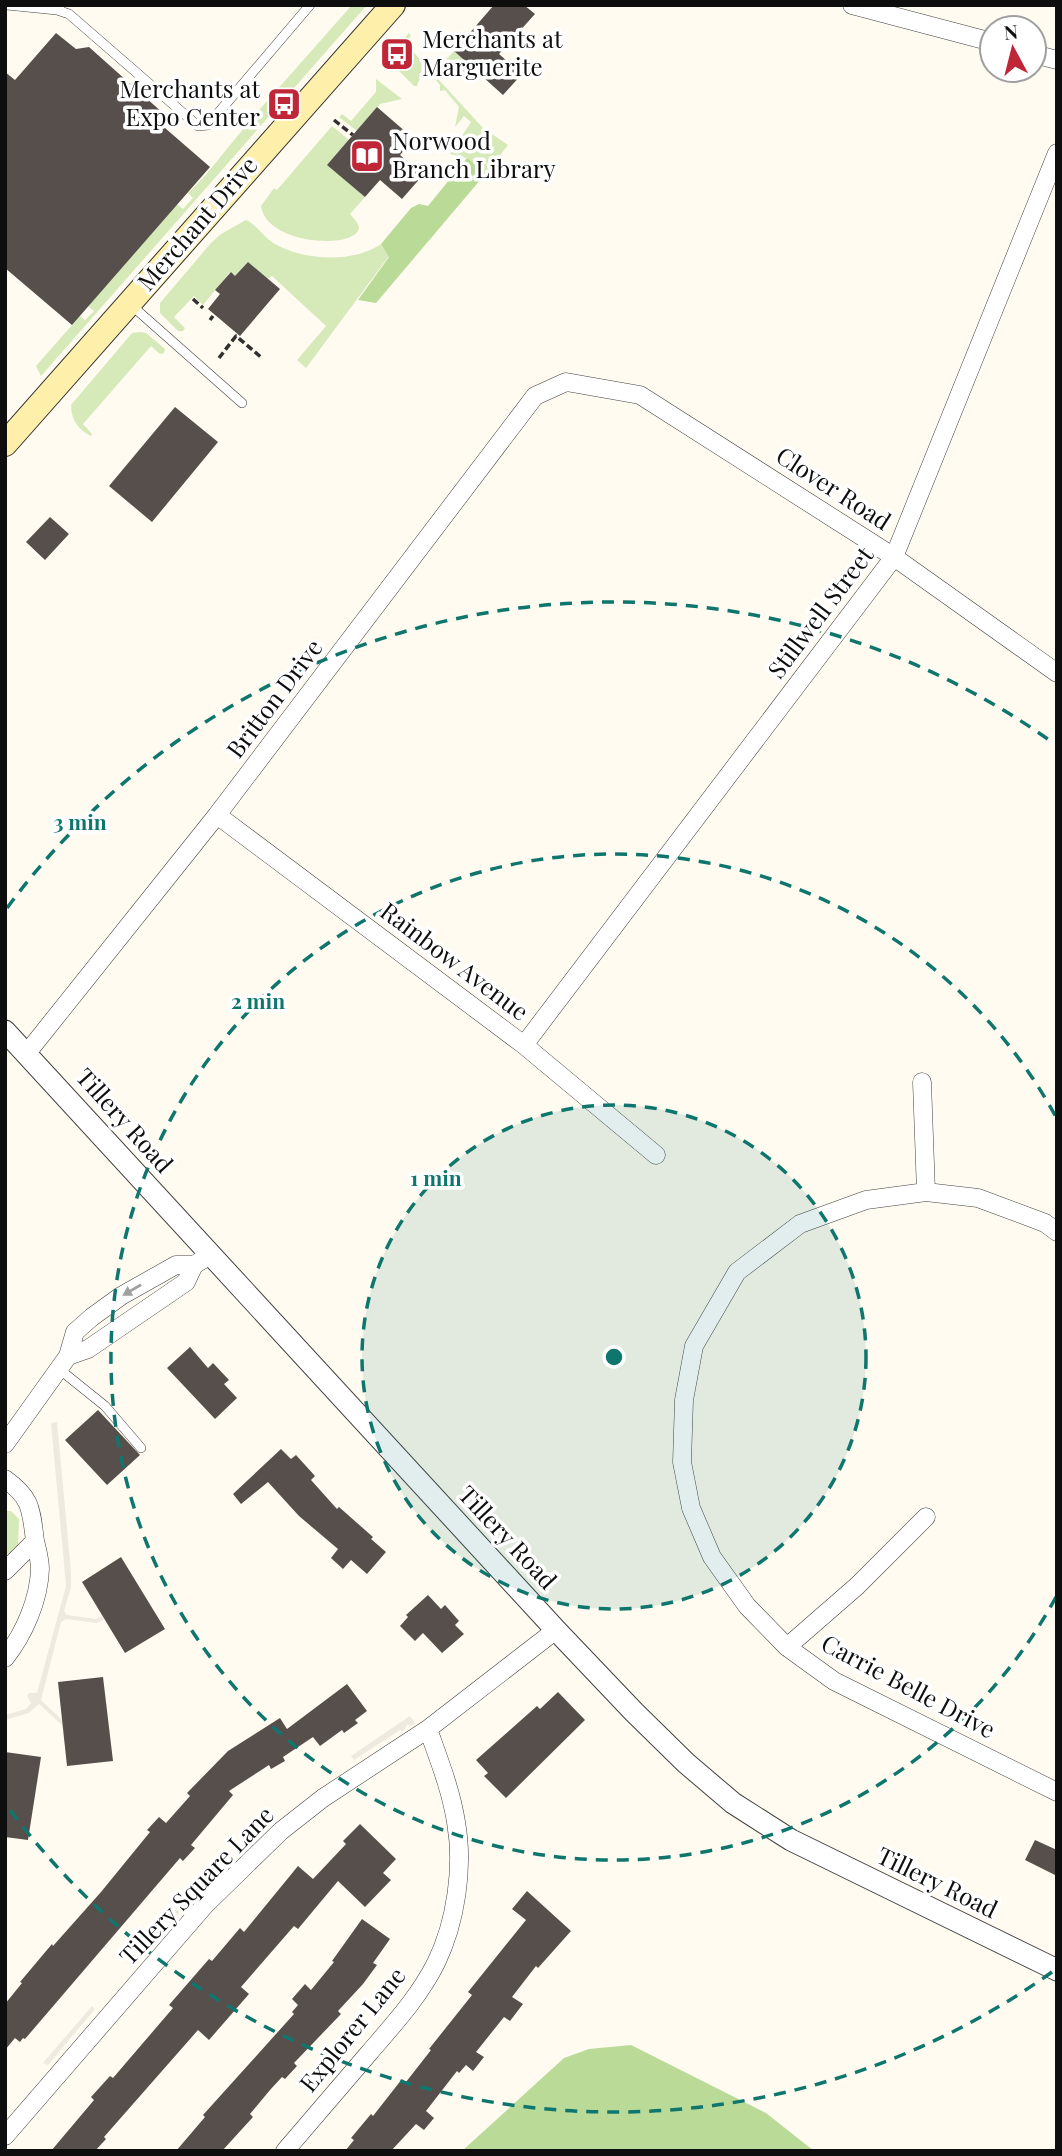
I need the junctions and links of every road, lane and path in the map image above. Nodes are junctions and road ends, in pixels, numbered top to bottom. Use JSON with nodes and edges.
{"nodes":[{"id":1,"x":7,"y":5,"type":"edge"},
{"id":2,"x":310,"y":5,"type":"edge"},
{"id":3,"x":393,"y":5,"type":"edge"},
{"id":4,"x":852,"y":5,"type":"edge"},
{"id":5,"x":59,"y":7,"type":"edge"},
{"id":6,"x":978,"y":38,"type":"edge"},
{"id":7,"x":334,"y":120,"type":"dead end"},
{"id":8,"x":353,"y":135,"type":"dead end"},
{"id":9,"x":1057,"y":153,"type":"edge"},
{"id":10,"x":193,"y":299,"type":"dead end"},
{"id":11,"x":129,"y":303,"type":"junction"},
{"id":12,"x":204,"y":309,"type":"dead end"},
{"id":13,"x":219,"y":358,"type":"dead end"},
{"id":14,"x":262,"y":358,"type":"dead end"},
{"id":15,"x":566,"y":382,"type":"joint"},
{"id":16,"x":243,"y":403,"type":"dead end"},
{"id":17,"x":5,"y":444,"type":"edge"},
{"id":18,"x":894,"y":557,"type":"junction"},
{"id":19,"x":1057,"y":673,"type":"edge"},
{"id":20,"x":217,"y":815,"type":"junction"},
{"id":21,"x":5,"y":1031,"type":"edge"},
{"id":22,"x":524,"y":1045,"type":"junction"},
{"id":23,"x":27,"y":1053,"type":"junction"},
{"id":24,"x":922,"y":1082,"type":"dead end"},
{"id":25,"x":656,"y":1155,"type":"dead end"},
{"id":26,"x":926,"y":1192,"type":"junction"},
{"id":27,"x":1057,"y":1232,"type":"edge"},
{"id":28,"x":202,"y":1260,"type":"junction"},
{"id":29,"x":64,"y":1363,"type":"junction"},
{"id":30,"x":5,"y":1444,"type":"edge"},
{"id":31,"x":141,"y":1448,"type":"dead end"},
{"id":32,"x":5,"y":1479,"type":"edge"},
{"id":33,"x":926,"y":1517,"type":"dead end"},
{"id":34,"x":36,"y":1541,"type":"junction"},
{"id":35,"x":5,"y":1571,"type":"edge"},
{"id":36,"x":556,"y":1630,"type":"junction"},
{"id":37,"x":788,"y":1647,"type":"junction"},
{"id":38,"x":5,"y":1658,"type":"edge"},
{"id":39,"x":428,"y":1729,"type":"junction"},
{"id":40,"x":1057,"y":1792,"type":"edge"},
{"id":41,"x":1057,"y":1970,"type":"edge"},
{"id":42,"x":5,"y":2136,"type":"edge"},
{"id":43,"x":285,"y":2151,"type":"edge"}],
"edges":[{"from":1,"to":5,"type":"lane"},
{"from":2,"to":5,"type":"lane"},
{"from":3,"to":11,"type":"main road","name":"Merchant Drive"},
{"from":4,"to":6,"type":"street"},
{"from":7,"to":8,"type":"path"},
{"from":9,"to":18,"type":"street","name":"Stillwell Street"},
{"from":10,"to":12,"type":"path"},
{"from":11,"to":16,"type":"lane"},
{"from":11,"to":17,"type":"main road","name":"Merchant Drive"},
{"from":13,"to":14,"type":"path"},
{"from":15,"to":18,"type":"street","name":"Clover Road"},
{"from":15,"to":20,"type":"street","name":"Britton Drive"},
{"from":18,"to":19,"type":"street","name":"Clover Road"},
{"from":18,"to":22,"type":"street","name":"Stillwell Street"},
{"from":20,"to":22,"type":"street","name":"Rainbow Avenue"},
{"from":20,"to":23,"type":"street","name":"Britton Drive"},
{"from":21,"to":23,"type":"street","name":"Tillery Road"},
{"from":22,"to":25,"type":"street","name":"Rainbow Avenue"},
{"from":23,"to":28,"type":"street","name":"Tillery Road"},
{"from":24,"to":26,"type":"street"},
{"from":26,"to":27,"type":"street","name":"Carrie Belle Drive"},
{"from":26,"to":37,"type":"street","name":"Carrie Belle Drive"},
{"from":28,"to":29,"type":"street"},
{"from":28,"to":29,"type":"street","one_way":true},
{"from":28,"to":36,"type":"street","name":"Tillery Road"},
{"from":29,"to":30,"type":"street"},
{"from":29,"to":31,"type":"lane"},
{"from":32,"to":34,"type":"street"},
{"from":33,"to":37,"type":"street"},
{"from":34,"to":35,"type":"street"},
{"from":34,"to":38,"type":"street"},
{"from":36,"to":39,"type":"street","name":"Tillery Square Lane"},
{"from":36,"to":41,"type":"street","name":"Tillery Road"},
{"from":37,"to":40,"type":"street","name":"Carrie Belle Drive"},
{"from":39,"to":42,"type":"street","name":"Tillery Square Lane"},
{"from":39,"to":43,"type":"street","name":"Explorer Lane"}]}
